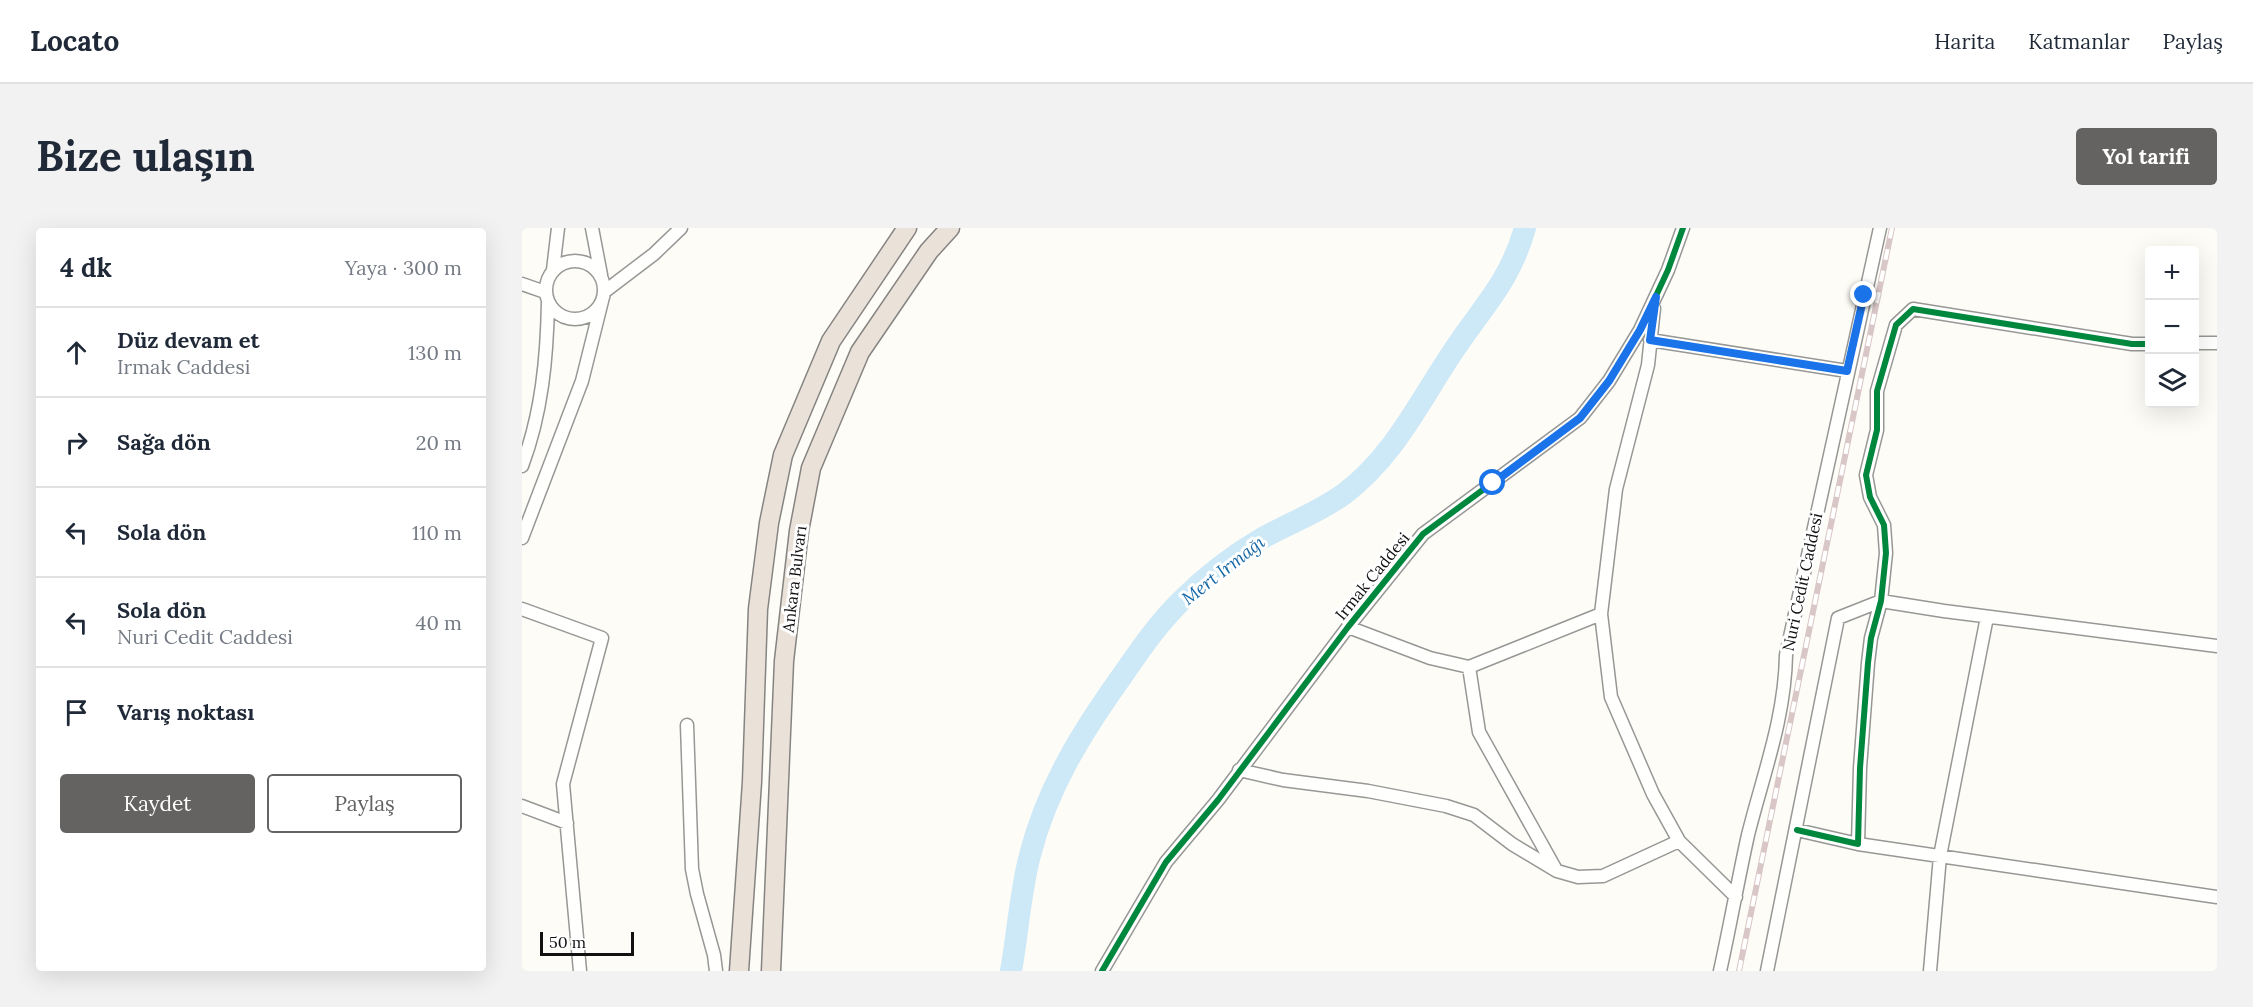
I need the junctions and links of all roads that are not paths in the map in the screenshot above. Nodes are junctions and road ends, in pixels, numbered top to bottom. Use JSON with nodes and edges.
{"nodes":[{"id":1,"x":558,"y":228,"type":"edge"},
{"id":2,"x":592,"y":228,"type":"edge"},
{"id":3,"x":681,"y":228,"type":"edge"},
{"id":4,"x":907,"y":228,"type":"edge"},
{"id":5,"x":950,"y":228,"type":"edge"},
{"id":6,"x":1683,"y":228,"type":"edge"},
{"id":7,"x":1880,"y":228,"type":"edge"},
{"id":8,"x":553,"y":270,"type":"junction"},
{"id":9,"x":601,"y":277,"type":"junction"},
{"id":10,"x":522,"y":284,"type":"edge"},
{"id":11,"x":547,"y":297,"type":"junction"},
{"id":12,"x":603,"y":297,"type":"junction"},
{"id":13,"x":1656,"y":297,"type":"junction"},
{"id":14,"x":1650,"y":340,"type":"junction"},
{"id":15,"x":2217,"y":342,"type":"edge"},
{"id":16,"x":2199,"y":343,"type":"edge"},
{"id":17,"x":2145,"y":344,"type":"edge"},
{"id":18,"x":1847,"y":371,"type":"junction"},
{"id":19,"x":522,"y":466,"type":"edge"},
{"id":20,"x":522,"y":538,"type":"edge"},
{"id":21,"x":1881,"y":601,"type":"junction"},
{"id":22,"x":522,"y":609,"type":"edge"},
{"id":23,"x":1601,"y":614,"type":"junction"},
{"id":24,"x":1987,"y":617,"type":"junction"},
{"id":25,"x":1348,"y":627,"type":"junction"},
{"id":26,"x":2217,"y":646,"type":"edge"},
{"id":27,"x":1469,"y":667,"type":"junction"},
{"id":28,"x":687,"y":725,"type":"dead end"},
{"id":29,"x":1239,"y":770,"type":"junction"},
{"id":30,"x":522,"y":806,"type":"edge"},
{"id":31,"x":567,"y":823,"type":"junction"},
{"id":32,"x":1797,"y":830,"type":"junction"},
{"id":33,"x":1679,"y":841,"type":"junction"},
{"id":34,"x":1858,"y":844,"type":"junction"},
{"id":35,"x":1940,"y":856,"type":"junction"},
{"id":36,"x":1557,"y":871,"type":"junction"},
{"id":37,"x":1736,"y":897,"type":"junction"},
{"id":38,"x":2217,"y":897,"type":"edge"},
{"id":39,"x":772,"y":968,"type":"edge"},
{"id":40,"x":580,"y":971,"type":"edge"},
{"id":41,"x":716,"y":971,"type":"edge"},
{"id":42,"x":739,"y":971,"type":"edge"},
{"id":43,"x":1102,"y":971,"type":"edge"},
{"id":44,"x":1720,"y":971,"type":"edge"},
{"id":45,"x":1767,"y":971,"type":"edge"},
{"id":46,"x":1930,"y":971,"type":"edge"}],
"edges":[{"from":1,"to":8,"type":"street"},
{"from":2,"to":9,"type":"street"},
{"from":3,"to":12,"type":"street"},
{"from":4,"to":42,"type":"highway","name":"Ankara Bulvarı"},
{"from":5,"to":39,"type":"highway","name":"Ankara Bulvarı"},
{"from":6,"to":13,"type":"street","name":"Irmak Caddesi"},
{"from":7,"to":18,"type":"street","name":"Nuri Cedit Caddesi"},
{"from":8,"to":9,"type":"street"},
{"from":8,"to":11,"type":"street"},
{"from":9,"to":12,"type":"street"},
{"from":10,"to":11,"type":"street"},
{"from":11,"to":12,"type":"street"},
{"from":11,"to":19,"type":"street"},
{"from":12,"to":20,"type":"street"},
{"from":13,"to":14,"type":"street"},
{"from":13,"to":25,"type":"street","name":"Irmak Caddesi"},
{"from":14,"to":18,"type":"street"},
{"from":14,"to":23,"type":"street"},
{"from":15,"to":16,"type":"street"},
{"from":17,"to":21,"type":"street"},
{"from":18,"to":37,"type":"street","name":"Nuri Cedit Caddesi"},
{"from":21,"to":24,"type":"street"},
{"from":21,"to":32,"type":"street"},
{"from":21,"to":34,"type":"street"},
{"from":22,"to":31,"type":"street"},
{"from":23,"to":27,"type":"street"},
{"from":23,"to":33,"type":"street"},
{"from":24,"to":26,"type":"street"},
{"from":24,"to":35,"type":"street"},
{"from":25,"to":27,"type":"street"},
{"from":25,"to":29,"type":"street","name":"Irmak Caddesi"},
{"from":27,"to":36,"type":"street"},
{"from":28,"to":41,"type":"street"},
{"from":29,"to":36,"type":"street"},
{"from":29,"to":43,"type":"street","name":"Irmak Caddesi"},
{"from":30,"to":31,"type":"street"},
{"from":31,"to":40,"type":"street"},
{"from":32,"to":34,"type":"street"},
{"from":32,"to":45,"type":"street"},
{"from":33,"to":36,"type":"street"},
{"from":33,"to":37,"type":"street"},
{"from":34,"to":35,"type":"street"},
{"from":35,"to":38,"type":"street"},
{"from":35,"to":46,"type":"street"},
{"from":37,"to":44,"type":"street","name":"Nuri Cedit Caddesi"}]}
